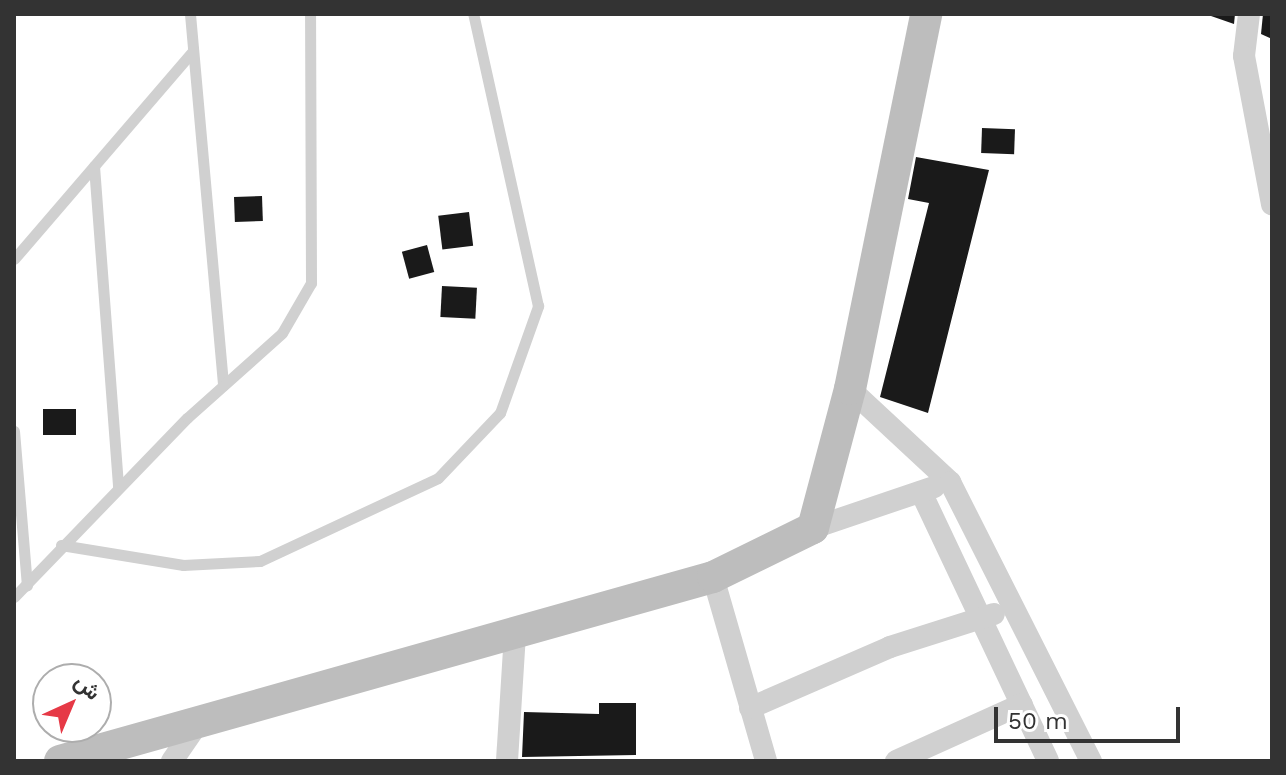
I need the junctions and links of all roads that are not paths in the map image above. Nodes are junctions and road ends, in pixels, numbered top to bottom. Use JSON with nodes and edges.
{"nodes":[{"id":1,"x":190,"y":14,"type":"edge"},
{"id":2,"x":310,"y":14,"type":"edge"},
{"id":3,"x":473,"y":14,"type":"edge"},
{"id":4,"x":926,"y":14,"type":"edge"},
{"id":5,"x":1249,"y":14,"type":"edge"},
{"id":6,"x":191,"y":53,"type":"junction"},
{"id":7,"x":94,"y":166,"type":"junction"},
{"id":8,"x":1272,"y":204,"type":"edge"},
{"id":9,"x":14,"y":259,"type":"edge"},
{"id":10,"x":223,"y":386,"type":"junction"},
{"id":11,"x":850,"y":389,"type":"junction"},
{"id":12,"x":14,"y":431,"type":"edge"},
{"id":13,"x":950,"y":482,"type":"junction"},
{"id":14,"x":118,"y":487,"type":"junction"},
{"id":15,"x":921,"y":492,"type":"junction"},
{"id":16,"x":813,"y":528,"type":"junction"},
{"id":17,"x":61,"y":545,"type":"junction"},
{"id":18,"x":713,"y":577,"type":"junction"},
{"id":19,"x":27,"y":585,"type":"junction"},
{"id":20,"x":14,"y":597,"type":"edge"},
{"id":21,"x":1015,"y":611,"type":"junction"},
{"id":22,"x":982,"y":616,"type":"junction"},
{"id":23,"x":515,"y":635,"type":"junction"},
{"id":24,"x":1022,"y":704,"type":"junction"},
{"id":25,"x":750,"y":708,"type":"junction"},
{"id":26,"x":199,"y":722,"type":"junction"},
{"id":27,"x":60,"y":761,"type":"edge"},
{"id":28,"x":172,"y":761,"type":"edge"},
{"id":29,"x":507,"y":761,"type":"edge"},
{"id":30,"x":766,"y":761,"type":"edge"},
{"id":31,"x":896,"y":761,"type":"edge"},
{"id":32,"x":1048,"y":761,"type":"edge"},
{"id":33,"x":1091,"y":761,"type":"edge"}],
"edges":[{"from":1,"to":6,"type":"lane"},
{"from":2,"to":10,"type":"lane"},
{"from":3,"to":17,"type":"lane"},
{"from":4,"to":11,"type":"street"},
{"from":5,"to":8,"type":"street"},
{"from":6,"to":7,"type":"lane"},
{"from":6,"to":10,"type":"lane"},
{"from":7,"to":9,"type":"lane"},
{"from":7,"to":14,"type":"lane"},
{"from":10,"to":14,"type":"lane"},
{"from":11,"to":13,"type":"street"},
{"from":11,"to":16,"type":"street"},
{"from":12,"to":19,"type":"lane"},
{"from":13,"to":15,"type":"street"},
{"from":13,"to":21,"type":"street"},
{"from":14,"to":17,"type":"lane"},
{"from":15,"to":16,"type":"street"},
{"from":15,"to":22,"type":"street"},
{"from":16,"to":18,"type":"street"},
{"from":17,"to":19,"type":"lane"},
{"from":18,"to":23,"type":"street"},
{"from":18,"to":25,"type":"street"},
{"from":19,"to":20,"type":"lane"},
{"from":21,"to":22,"type":"street"},
{"from":21,"to":33,"type":"street"},
{"from":22,"to":24,"type":"street"},
{"from":22,"to":25,"type":"street"},
{"from":23,"to":26,"type":"street"},
{"from":23,"to":29,"type":"street"},
{"from":24,"to":31,"type":"street"},
{"from":24,"to":32,"type":"street"},
{"from":25,"to":30,"type":"street"},
{"from":26,"to":27,"type":"street"},
{"from":26,"to":28,"type":"street"}]}
